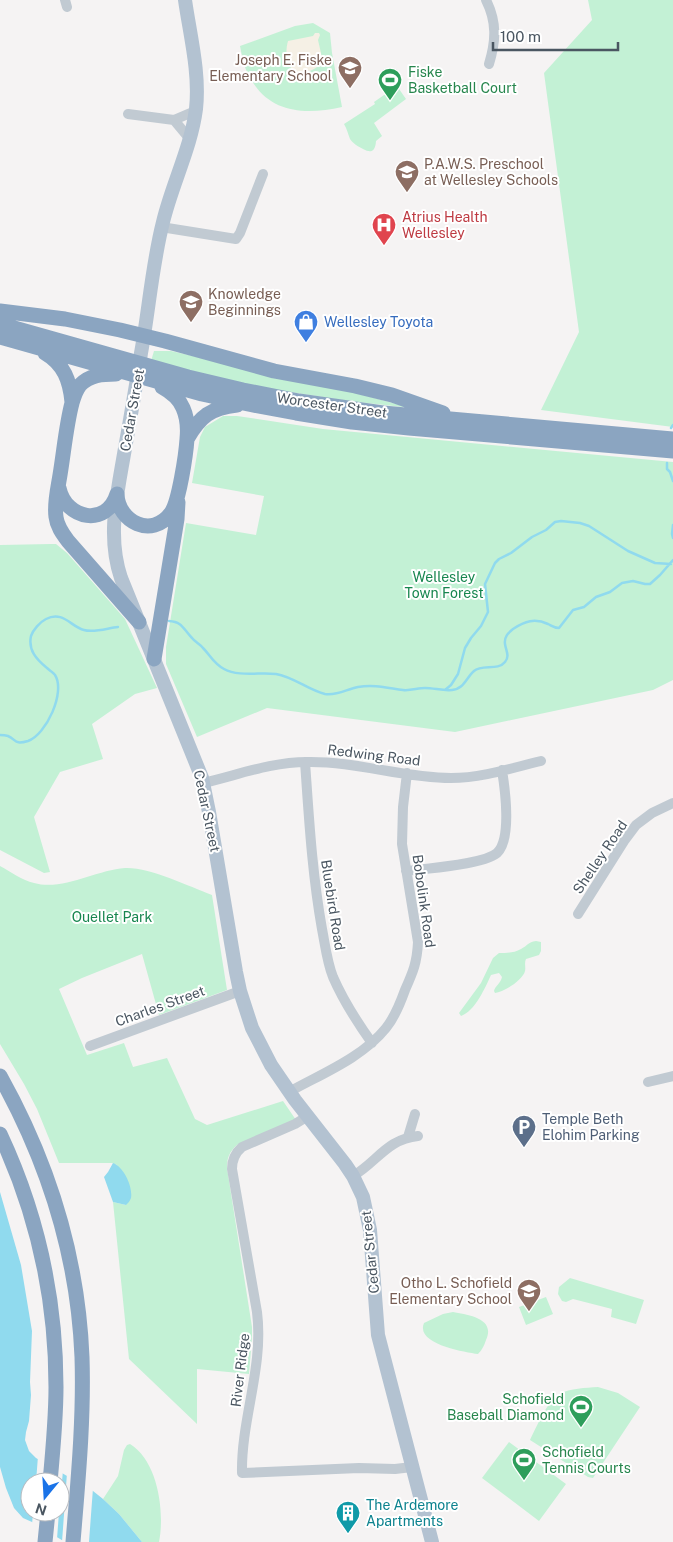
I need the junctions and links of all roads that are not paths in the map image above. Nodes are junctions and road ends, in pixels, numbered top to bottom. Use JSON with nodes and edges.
{"nodes":[{"id":1,"x":185,"y":0,"type":"edge"},
{"id":2,"x":486,"y":0,"type":"edge"},
{"id":3,"x":489,"y":64,"type":"dead end"},
{"id":4,"x":196,"y":111,"type":"junction"},
{"id":5,"x":128,"y":114,"type":"dead end"},
{"id":6,"x":174,"y":120,"type":"junction"},
{"id":7,"x":189,"y":138,"type":"junction"},
{"id":8,"x":263,"y":174,"type":"dead end"},
{"id":9,"x":161,"y":227,"type":"junction"},
{"id":10,"x":0,"y":311,"type":"edge"},
{"id":11,"x":0,"y":324,"type":"edge"},
{"id":12,"x":144,"y":336,"type":"junction"},
{"id":13,"x":0,"y":337,"type":"edge"},
{"id":14,"x":33,"y":346,"type":"junction"},
{"id":15,"x":126,"y":373,"type":"junction"},
{"id":16,"x":145,"y":378,"type":"junction"},
{"id":17,"x":72,"y":404,"type":"junction"},
{"id":18,"x":248,"y":404,"type":"junction"},
{"id":19,"x":469,"y":421,"type":"junction"},
{"id":20,"x":187,"y":438,"type":"junction"},
{"id":21,"x":673,"y":439,"type":"edge"},
{"id":22,"x":673,"y":451,"type":"edge"},
{"id":23,"x":58,"y":487,"type":"junction"},
{"id":24,"x":117,"y":494,"type":"junction"},
{"id":25,"x":178,"y":497,"type":"junction"},
{"id":26,"x":139,"y":622,"type":"junction"},
{"id":27,"x":154,"y":659,"type":"junction"},
{"id":28,"x":541,"y":761,"type":"dead end"},
{"id":29,"x":305,"y":762,"type":"junction"},
{"id":30,"x":502,"y":770,"type":"junction"},
{"id":31,"x":407,"y":773,"type":"junction"},
{"id":32,"x":203,"y":783,"type":"junction"},
{"id":33,"x":673,"y":803,"type":"edge"},
{"id":34,"x":406,"y":871,"type":"junction"},
{"id":35,"x":578,"y":914,"type":"dead end"},
{"id":36,"x":240,"y":991,"type":"junction"},
{"id":37,"x":372,"y":1043,"type":"junction"},
{"id":38,"x":90,"y":1046,"type":"dead end"},
{"id":39,"x":0,"y":1076,"type":"edge"},
{"id":40,"x":673,"y":1076,"type":"edge"},
{"id":41,"x":648,"y":1082,"type":"dead end"},
{"id":42,"x":289,"y":1092,"type":"junction"},
{"id":43,"x":415,"y":1114,"type":"dead end"},
{"id":44,"x":308,"y":1116,"type":"junction"},
{"id":45,"x":0,"y":1134,"type":"edge"},
{"id":46,"x":353,"y":1176,"type":"junction"},
{"id":47,"x":412,"y":1467,"type":"junction"},
{"id":48,"x":51,"y":1472,"type":"edge"},
{"id":49,"x":47,"y":1522,"type":"edge"},
{"id":50,"x":45,"y":1540,"type":"edge"},
{"id":51,"x":73,"y":1542,"type":"edge"},
{"id":52,"x":432,"y":1542,"type":"edge"}],
"edges":[{"from":1,"to":4,"type":"main road","name":"Cedar Street"},
{"from":2,"to":3,"type":"street"},
{"from":4,"to":6,"type":"street"},
{"from":4,"to":7,"type":"main road","name":"Cedar Street"},
{"from":5,"to":6,"type":"street"},
{"from":6,"to":7,"type":"street"},
{"from":7,"to":9,"type":"main road","name":"Cedar Street"},
{"from":8,"to":9,"type":"street"},
{"from":9,"to":12,"type":"main road","name":"Cedar Street"},
{"from":10,"to":12,"type":"highway"},
{"from":11,"to":19,"type":"highway","name":"Worcester Street"},
{"from":12,"to":19,"type":"highway"},
{"from":12,"to":24,"type":"main road","name":"Cedar Street"},
{"from":13,"to":14,"type":"highway","name":"Worcester Street"},
{"from":14,"to":15,"type":"highway","name":"Worcester Street"},
{"from":14,"to":17,"type":"highway"},
{"from":15,"to":16,"type":"highway","name":"Worcester Street"},
{"from":15,"to":17,"type":"highway"},
{"from":16,"to":18,"type":"highway","name":"Worcester Street"},
{"from":16,"to":20,"type":"highway"},
{"from":17,"to":23,"type":"highway"},
{"from":18,"to":20,"type":"highway"},
{"from":18,"to":22,"type":"highway","name":"Worcester Street"},
{"from":19,"to":21,"type":"highway","name":"Worcester Street"},
{"from":20,"to":25,"type":"highway"},
{"from":23,"to":24,"type":"highway"},
{"from":23,"to":26,"type":"highway"},
{"from":24,"to":25,"type":"highway"},
{"from":24,"to":26,"type":"main road","name":"Cedar Street"},
{"from":25,"to":27,"type":"highway"},
{"from":26,"to":27,"type":"main road","name":"Cedar Street"},
{"from":27,"to":32,"type":"main road","name":"Cedar Street"},
{"from":28,"to":30,"type":"street","name":"Redwing Road"},
{"from":29,"to":31,"type":"street","name":"Redwing Road"},
{"from":29,"to":32,"type":"street","name":"Redwing Road"},
{"from":29,"to":37,"type":"street","name":"Bluebird Road"},
{"from":30,"to":31,"type":"street","name":"Redwing Road"},
{"from":30,"to":34,"type":"street"},
{"from":31,"to":34,"type":"street","name":"Bobolink Road"},
{"from":32,"to":36,"type":"main road","name":"Cedar Street"},
{"from":33,"to":35,"type":"street","name":"Shelley Road"},
{"from":34,"to":37,"type":"street","name":"Bobolink Road"},
{"from":36,"to":38,"type":"street","name":"Charles Street"},
{"from":36,"to":42,"type":"main road","name":"Cedar Street"},
{"from":37,"to":42,"type":"street","name":"Bobolink Road"},
{"from":39,"to":51,"type":"highway"},
{"from":40,"to":41,"type":"street"},
{"from":42,"to":44,"type":"main road","name":"Cedar Street"},
{"from":43,"to":46,"type":"street"},
{"from":44,"to":46,"type":"main road","name":"Cedar Street"},
{"from":44,"to":47,"type":"street","name":"River Ridge"},
{"from":45,"to":48,"type":"highway"},
{"from":46,"to":47,"type":"main road","name":"Cedar Street"},
{"from":47,"to":52,"type":"main road","name":"Cedar Street"},
{"from":49,"to":50,"type":"highway"}]}
